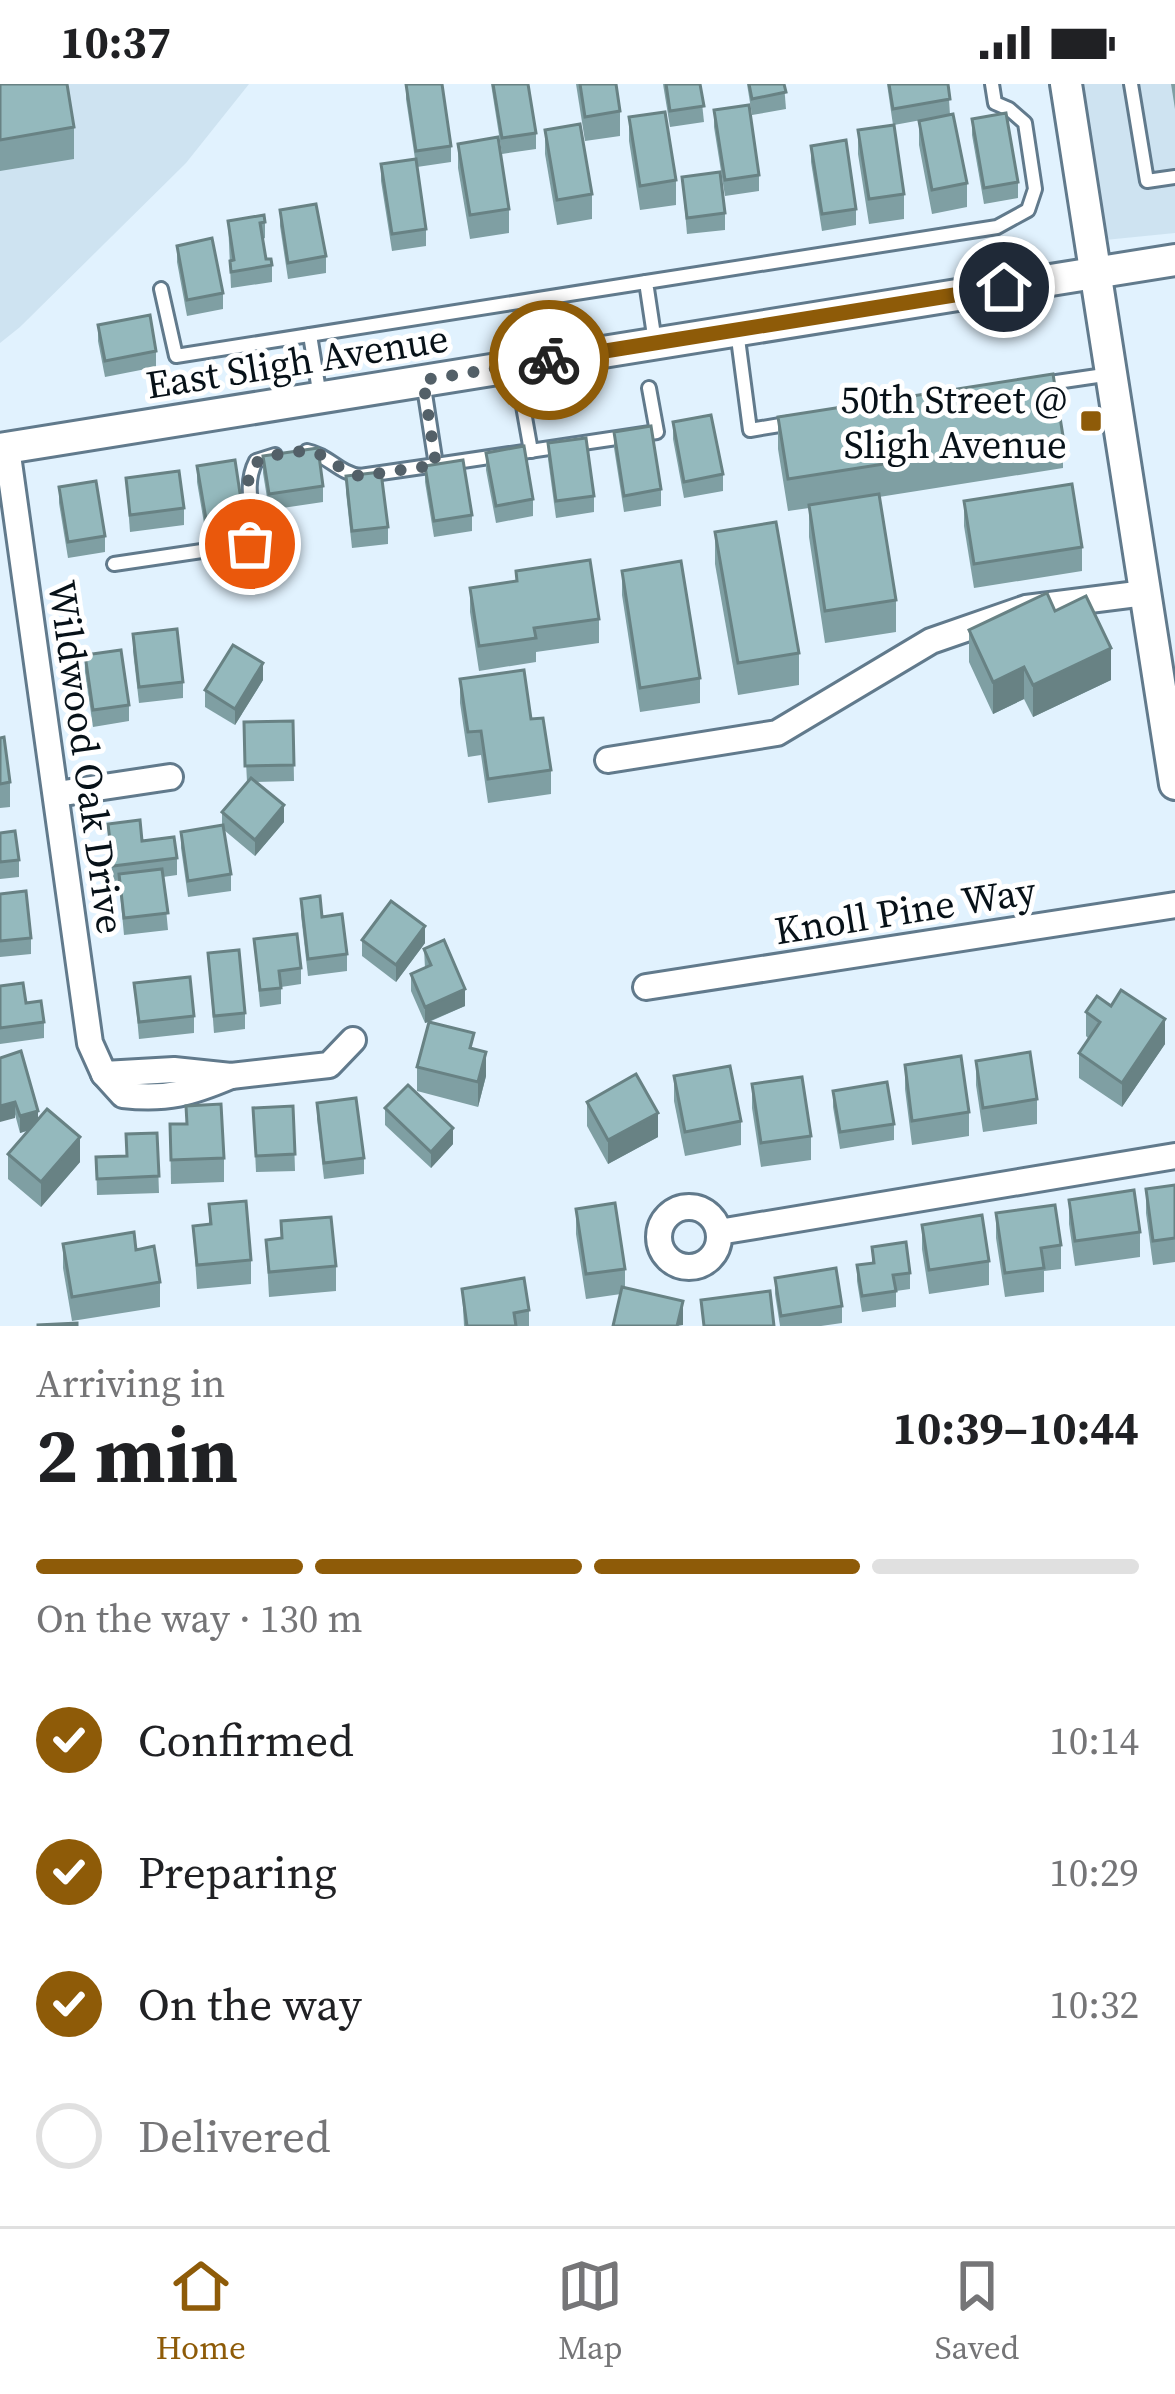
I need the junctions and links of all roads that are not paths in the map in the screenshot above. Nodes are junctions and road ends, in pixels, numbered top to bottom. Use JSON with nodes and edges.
{"nodes":[{"id":1,"x":992,"y":84,"type":"edge"},
{"id":2,"x":1066,"y":84,"type":"edge"},
{"id":3,"x":1131,"y":84,"type":"edge"},
{"id":4,"x":1175,"y":177,"type":"edge"},
{"id":5,"x":1175,"y":260,"type":"edge"},
{"id":6,"x":1095,"y":272,"type":"junction"},
{"id":7,"x":646,"y":282,"type":"junction"},
{"id":8,"x":161,"y":289,"type":"dead end"},
{"id":9,"x":736,"y":330,"type":"junction"},
{"id":10,"x":310,"y":335,"type":"junction"},
{"id":11,"x":656,"y":343,"type":"junction"},
{"id":12,"x":1111,"y":374,"type":"junction"},
{"id":13,"x":423,"y":380,"type":"junction"},
{"id":14,"x":650,"y":388,"type":"dead end"},
{"id":15,"x":1021,"y":388,"type":"edge"},
{"id":16,"x":320,"y":397,"type":"junction"},
{"id":17,"x":523,"y":406,"type":"dead end"},
{"id":18,"x":818,"y":419,"type":"edge"},
{"id":19,"x":3,"y":448,"type":"edge"},
{"id":20,"x":531,"y":451,"type":"junction"},
{"id":21,"x":436,"y":465,"type":"junction"},
{"id":22,"x":114,"y":564,"type":"dead end"},
{"id":23,"x":1145,"y":593,"type":"junction"},
{"id":24,"x":608,"y":760,"type":"dead end"},
{"id":25,"x":170,"y":777,"type":"dead end"},
{"id":26,"x":1175,"y":784,"type":"edge"},
{"id":27,"x":57,"y":794,"type":"junction"},
{"id":28,"x":1175,"y":905,"type":"edge"},
{"id":29,"x":646,"y":987,"type":"dead end"},
{"id":30,"x":353,"y":1040,"type":"dead end"},
{"id":31,"x":1175,"y":1156,"type":"edge"},
{"id":32,"x":719,"y":1232,"type":"dead end"}],
"edges":[{"from":1,"to":7,"type":"lane"},
{"from":2,"to":6,"type":"street"},
{"from":3,"to":4,"type":"lane"},
{"from":5,"to":6,"type":"street","name":"East Sligh Avenue"},
{"from":6,"to":9,"type":"street","name":"East Sligh Avenue"},
{"from":6,"to":12,"type":"street"},
{"from":7,"to":10,"type":"lane"},
{"from":7,"to":11,"type":"lane"},
{"from":8,"to":10,"type":"lane"},
{"from":9,"to":11,"type":"street","name":"East Sligh Avenue"},
{"from":9,"to":18,"type":"lane"},
{"from":10,"to":16,"type":"lane"},
{"from":11,"to":13,"type":"street","name":"East Sligh Avenue"},
{"from":12,"to":15,"type":"lane"},
{"from":12,"to":23,"type":"street"},
{"from":13,"to":16,"type":"street","name":"East Sligh Avenue"},
{"from":13,"to":21,"type":"lane"},
{"from":14,"to":20,"type":"lane"},
{"from":16,"to":19,"type":"street","name":"East Sligh Avenue"},
{"from":17,"to":20,"type":"lane"},
{"from":19,"to":27,"type":"street","name":"Wildwood Oak Drive"},
{"from":20,"to":21,"type":"lane"},
{"from":21,"to":22,"type":"lane"},
{"from":23,"to":24,"type":"street"},
{"from":23,"to":26,"type":"street"},
{"from":25,"to":27,"type":"street"},
{"from":27,"to":30,"type":"street","name":"Wildwood Oak Drive"},
{"from":28,"to":29,"type":"street","name":"Knoll Pine Way"},
{"from":31,"to":32,"type":"street"}]}
